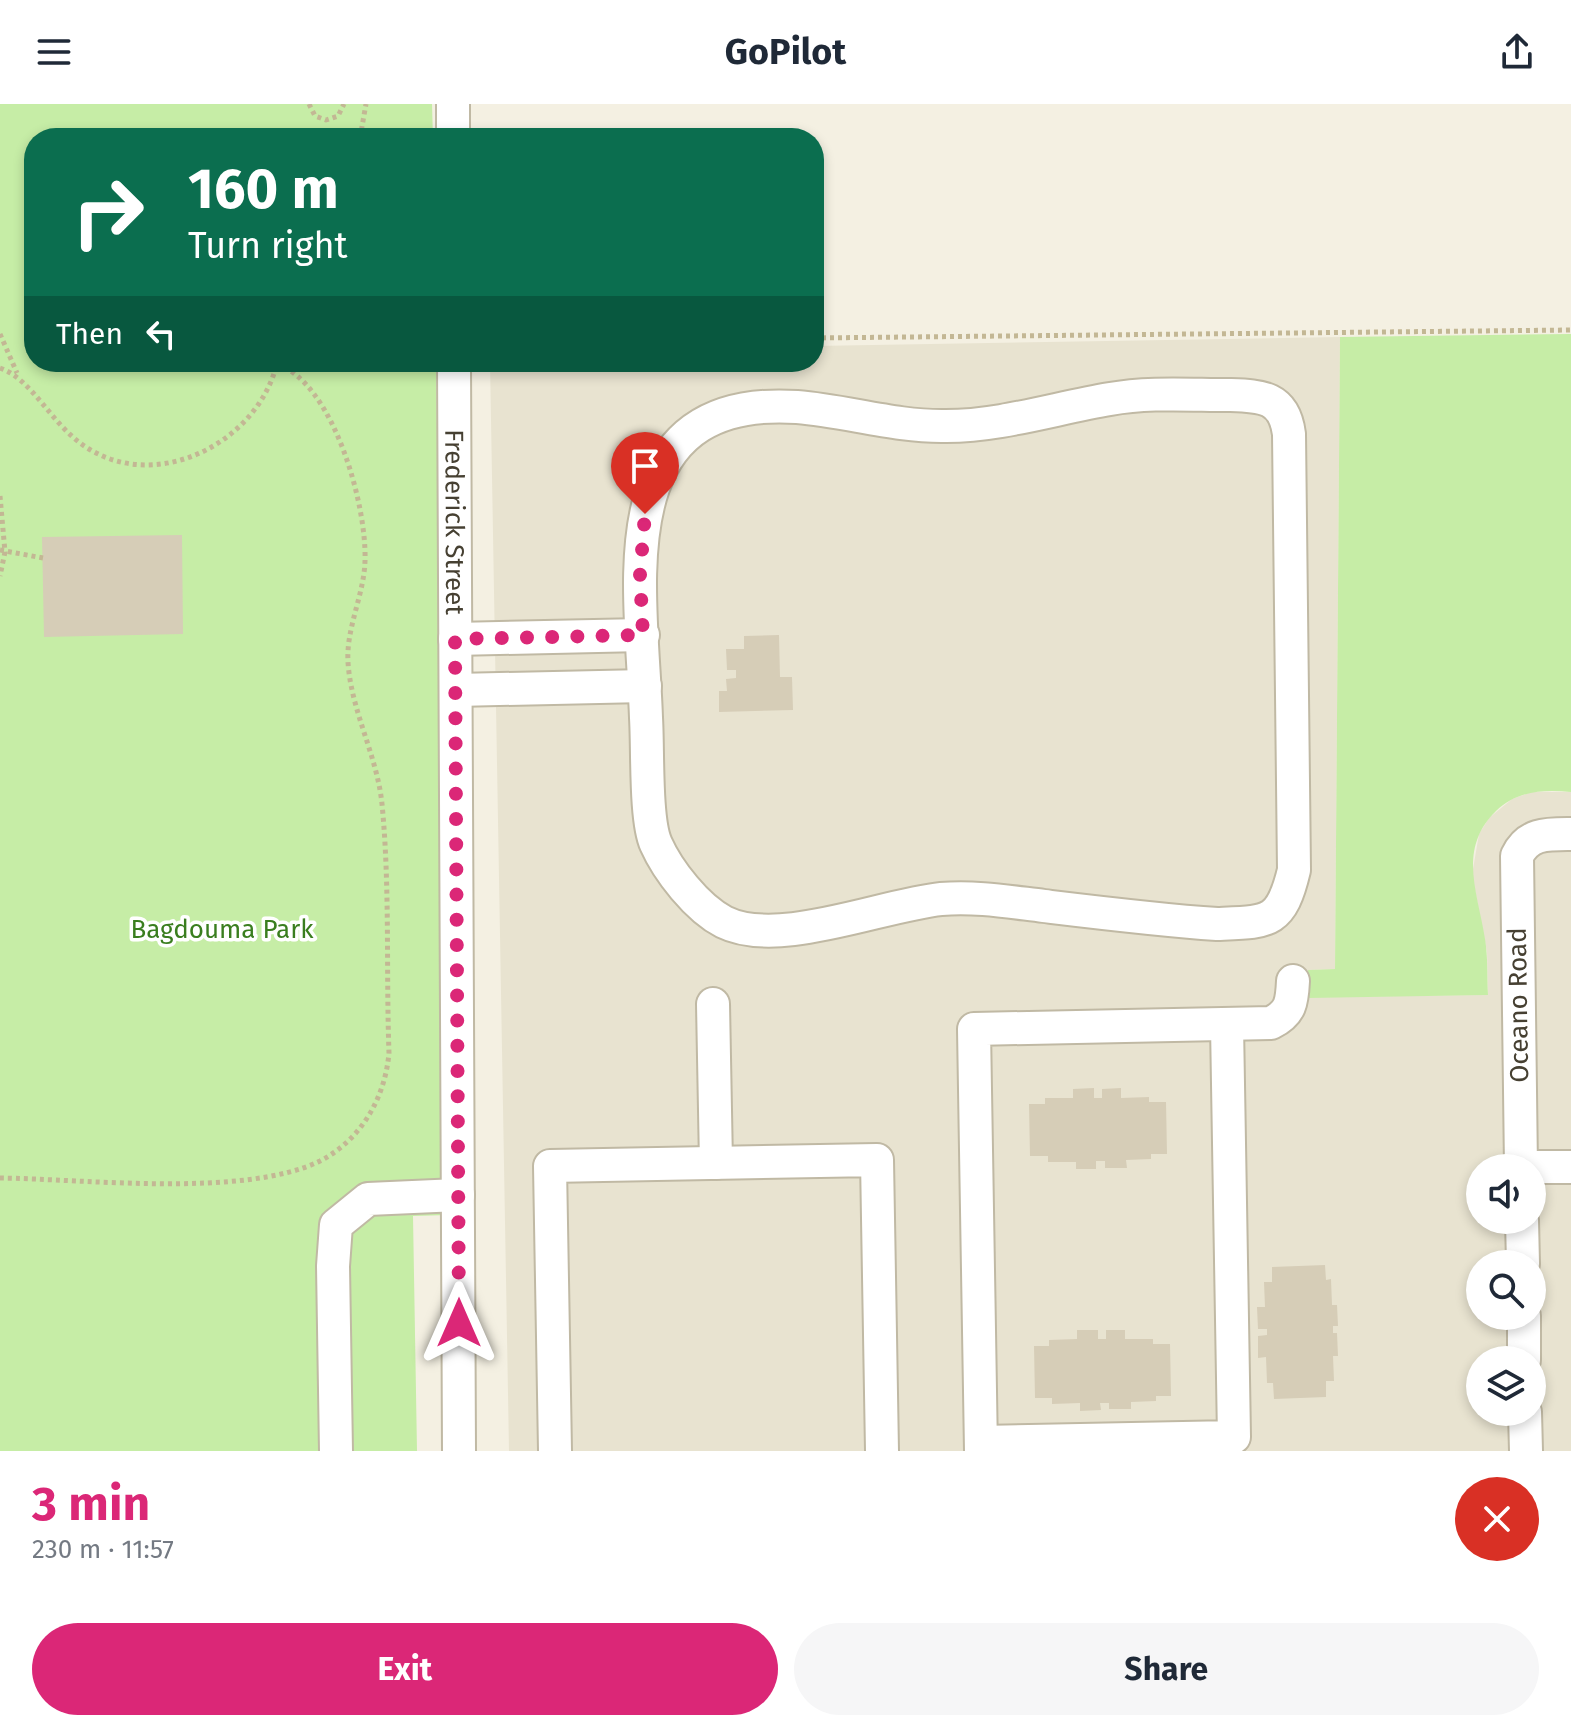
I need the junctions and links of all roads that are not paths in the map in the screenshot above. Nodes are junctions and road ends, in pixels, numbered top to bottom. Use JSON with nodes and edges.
{"nodes":[{"id":1,"x":453,"y":104,"type":"edge"},
{"id":2,"x":453,"y":128,"type":"edge"},
{"id":3,"x":454,"y":372,"type":"edge"},
{"id":4,"x":643,"y":635,"type":"junction"},
{"id":5,"x":455,"y":639,"type":"junction"},
{"id":6,"x":645,"y":686,"type":"junction"},
{"id":7,"x":456,"y":690,"type":"junction"},
{"id":8,"x":1571,"y":834,"type":"edge"},
{"id":9,"x":1293,"y":981,"type":"dead end"},
{"id":10,"x":713,"y":1004,"type":"dead end"},
{"id":11,"x":1227,"y":1025,"type":"junction"},
{"id":12,"x":1521,"y":1154,"type":"edge"},
{"id":13,"x":716,"y":1163,"type":"junction"},
{"id":14,"x":1571,"y":1167,"type":"edge"},
{"id":15,"x":1546,"y":1168,"type":"edge"},
{"id":16,"x":458,"y":1195,"type":"junction"},
{"id":17,"x":1525,"y":1426,"type":"edge"},
{"id":18,"x":981,"y":1446,"type":"edge"},
{"id":19,"x":336,"y":1451,"type":"edge"},
{"id":20,"x":459,"y":1451,"type":"edge"},
{"id":21,"x":555,"y":1451,"type":"edge"},
{"id":22,"x":882,"y":1451,"type":"edge"},
{"id":23,"x":1526,"y":1451,"type":"edge"}],
"edges":[{"from":1,"to":2,"type":"street"},
{"from":3,"to":5,"type":"street","name":"Frederick Street"},
{"from":4,"to":5,"type":"street"},
{"from":4,"to":6,"type":"street"},
{"from":4,"to":6,"type":"street"},
{"from":5,"to":7,"type":"street","name":"Frederick Street"},
{"from":6,"to":7,"type":"street"},
{"from":7,"to":16,"type":"street","name":"Frederick Street"},
{"from":8,"to":12,"type":"street","name":"Oceano Road"},
{"from":9,"to":11,"type":"street"},
{"from":10,"to":13,"type":"street"},
{"from":11,"to":18,"type":"street"},
{"from":11,"to":18,"type":"street"},
{"from":13,"to":21,"type":"street"},
{"from":13,"to":22,"type":"street"},
{"from":14,"to":15,"type":"street"},
{"from":16,"to":19,"type":"street"},
{"from":16,"to":20,"type":"street","name":"Frederick Street"},
{"from":17,"to":23,"type":"street"}]}
